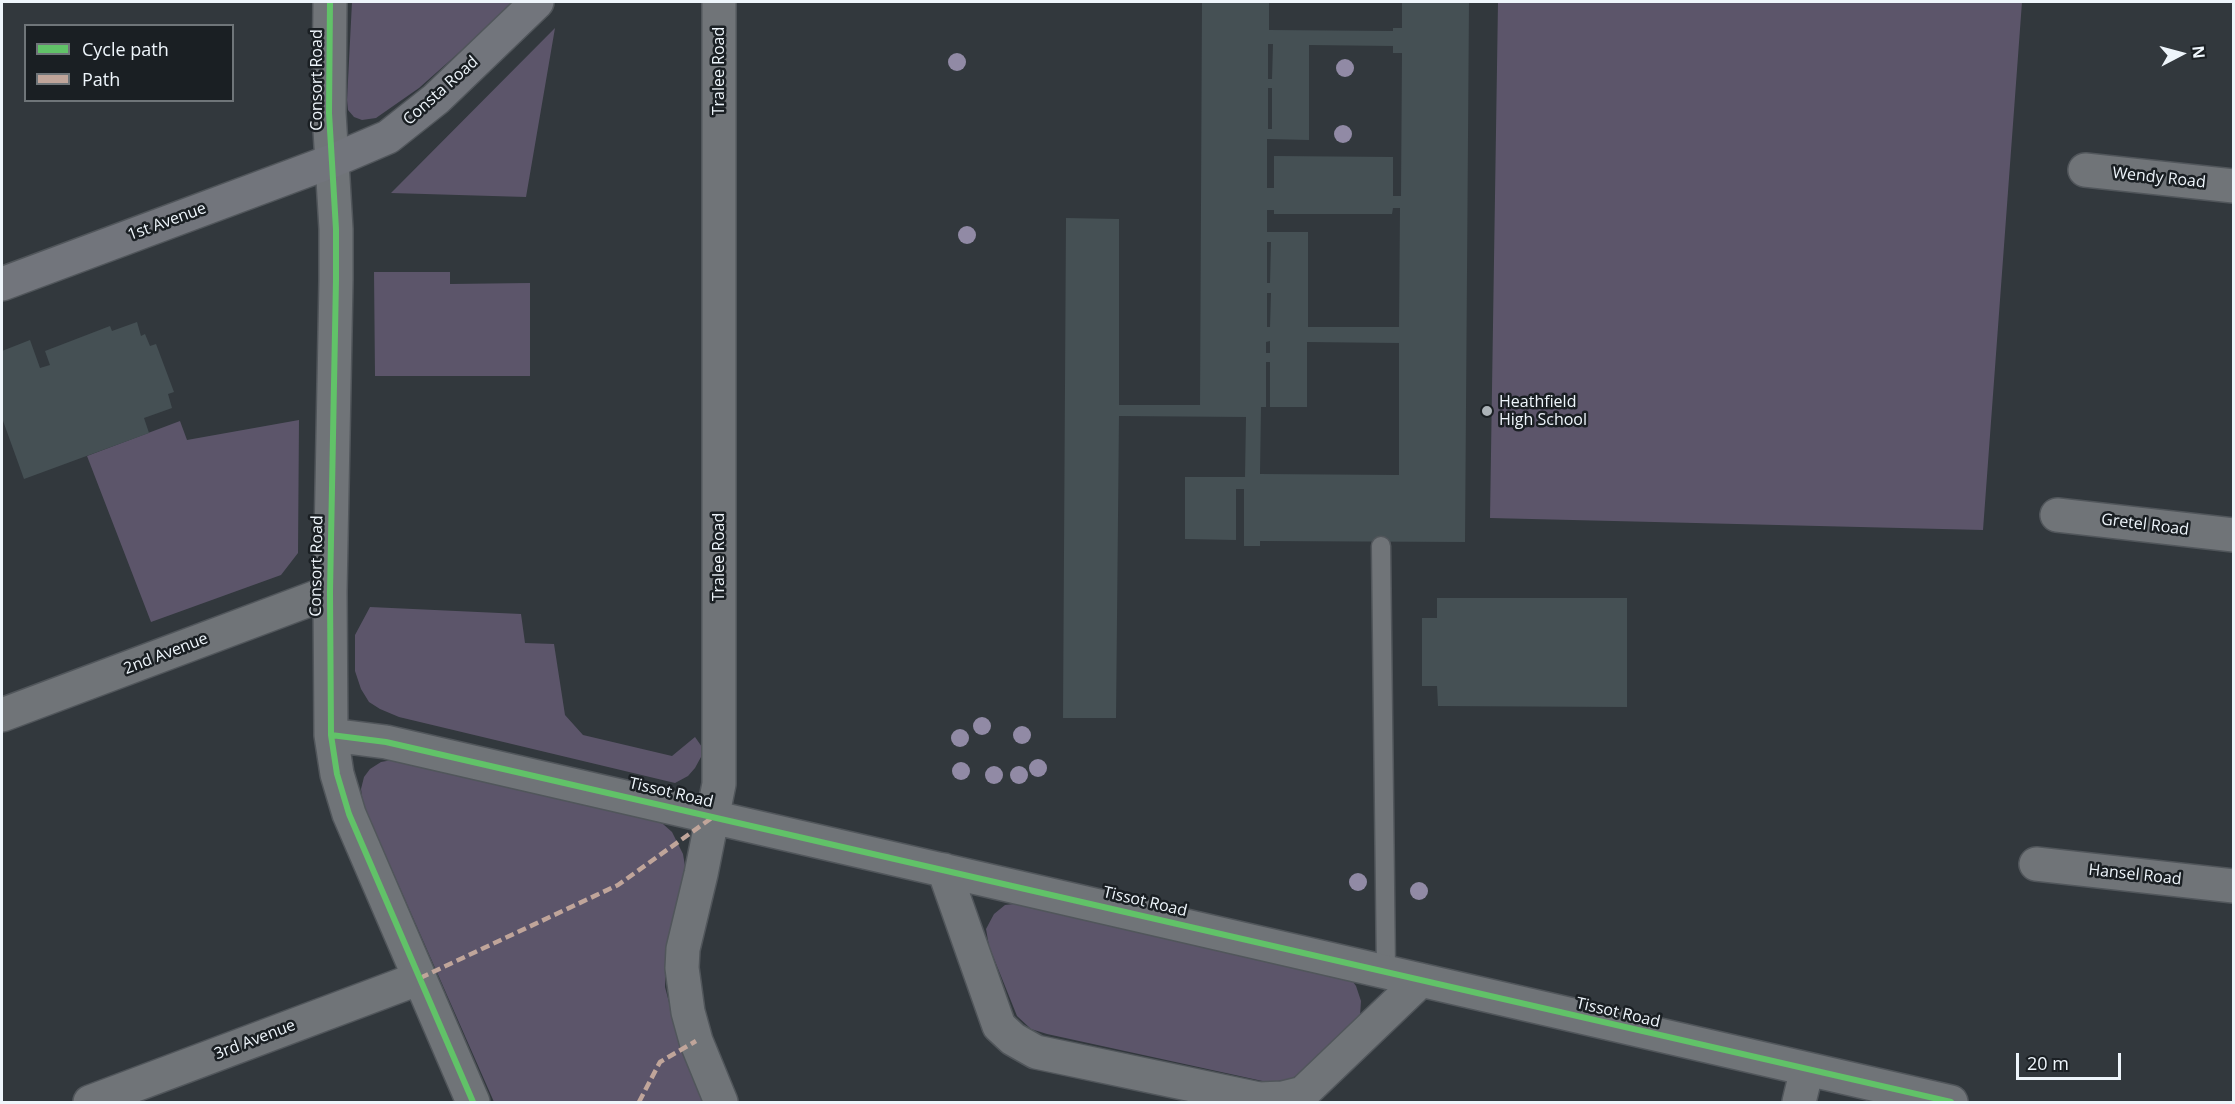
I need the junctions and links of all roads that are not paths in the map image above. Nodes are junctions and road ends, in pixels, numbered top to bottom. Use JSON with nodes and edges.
{"nodes":[{"id":1,"x":330,"y":2,"type":"edge"},
{"id":2,"x":537,"y":2,"type":"edge"},
{"id":3,"x":719,"y":2,"type":"edge"},
{"id":4,"x":332,"y":161,"type":"junction"},
{"id":5,"x":2085,"y":170,"type":"dead end"},
{"id":6,"x":2234,"y":186,"type":"edge"},
{"id":7,"x":2,"y":284,"type":"edge"},
{"id":8,"x":2057,"y":515,"type":"dead end"},
{"id":9,"x":2234,"y":536,"type":"edge"},
{"id":10,"x":1381,"y":546,"type":"dead end"},
{"id":11,"x":330,"y":592,"type":"junction"},
{"id":12,"x":2,"y":715,"type":"edge"},
{"id":13,"x":331,"y":735,"type":"junction"},
{"id":14,"x":714,"y":817,"type":"junction"},
{"id":15,"x":2036,"y":864,"type":"dead end"},
{"id":16,"x":944,"y":870,"type":"junction"},
{"id":17,"x":2234,"y":886,"type":"edge"},
{"id":18,"x":1386,"y":972,"type":"junction"},
{"id":19,"x":420,"y":978,"type":"junction"},
{"id":20,"x":1421,"y":980,"type":"junction"},
{"id":21,"x":1807,"y":1069,"type":"junction"},
{"id":22,"x":90,"y":1102,"type":"edge"},
{"id":23,"x":473,"y":1102,"type":"edge"},
{"id":24,"x":721,"y":1102,"type":"edge"},
{"id":25,"x":1799,"y":1102,"type":"edge"},
{"id":26,"x":1951,"y":1102,"type":"edge"}],
"edges":[{"from":1,"to":4,"type":"street","name":"Consort Road"},
{"from":2,"to":4,"type":"street","name":"Consta Road"},
{"from":3,"to":14,"type":"street","name":"Tralee Road"},
{"from":4,"to":7,"type":"street","name":"1st Avenue"},
{"from":4,"to":11,"type":"street","name":"Consort Road"},
{"from":5,"to":6,"type":"street","name":"Wendy Road"},
{"from":8,"to":9,"type":"street","name":"Gretel Road"},
{"from":10,"to":18,"type":"lane"},
{"from":11,"to":12,"type":"street","name":"2nd Avenue"},
{"from":11,"to":13,"type":"street","name":"Consort Road"},
{"from":13,"to":14,"type":"street","name":"Tissot Road"},
{"from":13,"to":19,"type":"street","name":"Consort Road"},
{"from":14,"to":16,"type":"street","name":"Tissot Road"},
{"from":14,"to":24,"type":"street","name":"Tralee Road"},
{"from":15,"to":17,"type":"street","name":"Hansel Road"},
{"from":16,"to":18,"type":"street","name":"Tissot Road"},
{"from":16,"to":20,"type":"street"},
{"from":18,"to":20,"type":"street","name":"Tissot Road"},
{"from":19,"to":22,"type":"street","name":"3rd Avenue"},
{"from":19,"to":23,"type":"street","name":"Consort Road"},
{"from":20,"to":21,"type":"street","name":"Tissot Road"},
{"from":21,"to":25,"type":"street"},
{"from":21,"to":26,"type":"street","name":"Tissot Road"}]}
